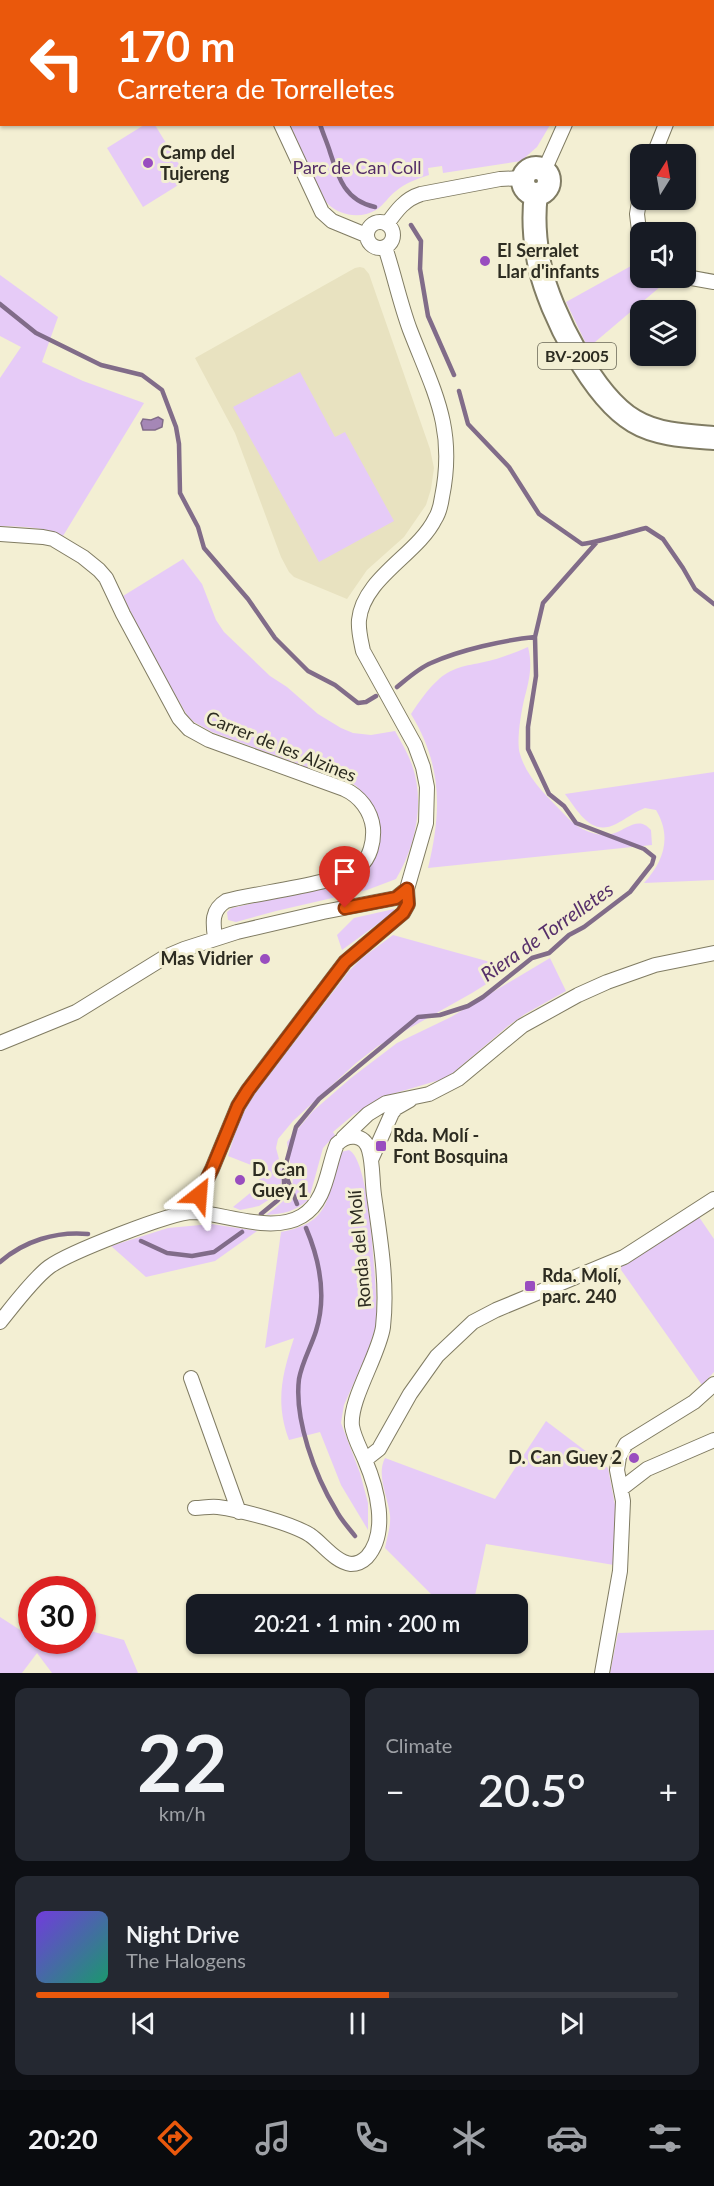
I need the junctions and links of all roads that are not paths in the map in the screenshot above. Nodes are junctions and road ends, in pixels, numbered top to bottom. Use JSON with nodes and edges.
{"nodes":[{"id":1,"x":282,"y":126,"type":"edge"},
{"id":2,"x":564,"y":126,"type":"edge"},
{"id":3,"x":665,"y":126,"type":"edge"},
{"id":4,"x":658,"y":144,"type":"edge"},
{"id":5,"x":535,"y":181,"type":"junction"},
{"id":6,"x":387,"y":224,"type":"junction"},
{"id":7,"x":366,"y":234,"type":"junction"},
{"id":8,"x":385,"y":247,"type":"junction"},
{"id":9,"x":696,"y":279,"type":"edge"},
{"id":10,"x":714,"y":282,"type":"edge"},
{"id":11,"x":714,"y":438,"type":"edge"},
{"id":12,"x":0,"y":534,"type":"edge"},
{"id":13,"x":407,"y":889,"type":"junction"},
{"id":14,"x":215,"y":938,"type":"junction"},
{"id":15,"x":714,"y":953,"type":"edge"},
{"id":16,"x":0,"y":1043,"type":"edge"},
{"id":17,"x":414,"y":1097,"type":"junction"},
{"id":18,"x":343,"y":1138,"type":"junction"},
{"id":19,"x":371,"y":1160,"type":"junction"},
{"id":20,"x":714,"y":1199,"type":"edge"},
{"id":21,"x":191,"y":1212,"type":"junction"},
{"id":22,"x":0,"y":1322,"type":"edge"},
{"id":23,"x":191,"y":1378,"type":"dead end"},
{"id":24,"x":714,"y":1384,"type":"edge"},
{"id":25,"x":714,"y":1440,"type":"edge"},
{"id":26,"x":365,"y":1460,"type":"junction"},
{"id":27,"x":621,"y":1489,"type":"junction"},
{"id":28,"x":195,"y":1508,"type":"dead end"},
{"id":29,"x":238,"y":1512,"type":"junction"},
{"id":30,"x":602,"y":1673,"type":"edge"}],
"edges":[{"from":1,"to":7,"type":"street"},
{"from":2,"to":5,"type":"street","number":"BV-2005"},
{"from":3,"to":4,"type":"street"},
{"from":5,"to":6,"type":"street"},
{"from":5,"to":11,"type":"main road","number":"BV-2005"},
{"from":6,"to":7,"type":"street"},
{"from":6,"to":8,"type":"street"},
{"from":7,"to":8,"type":"street"},
{"from":8,"to":13,"type":"street"},
{"from":9,"to":10,"type":"street"},
{"from":12,"to":14,"type":"street","name":"Carrer de les Alzines"},
{"from":13,"to":14,"type":"street"},
{"from":13,"to":21,"type":"street"},
{"from":14,"to":16,"type":"street"},
{"from":15,"to":17,"type":"street"},
{"from":17,"to":18,"type":"street","name":"Ronda del Molí"},
{"from":17,"to":19,"type":"street"},
{"from":18,"to":19,"type":"street"},
{"from":18,"to":21,"type":"street","name":"Ronda del Molí"},
{"from":19,"to":26,"type":"street","name":"Ronda del Molí"},
{"from":20,"to":26,"type":"street"},
{"from":21,"to":22,"type":"street","name":"Ronda del Molí"},
{"from":23,"to":29,"type":"street"},
{"from":24,"to":27,"type":"street"},
{"from":25,"to":27,"type":"street"},
{"from":26,"to":29,"type":"street","name":"Ronda del Molí"},
{"from":27,"to":30,"type":"street"},
{"from":28,"to":29,"type":"street"}]}
